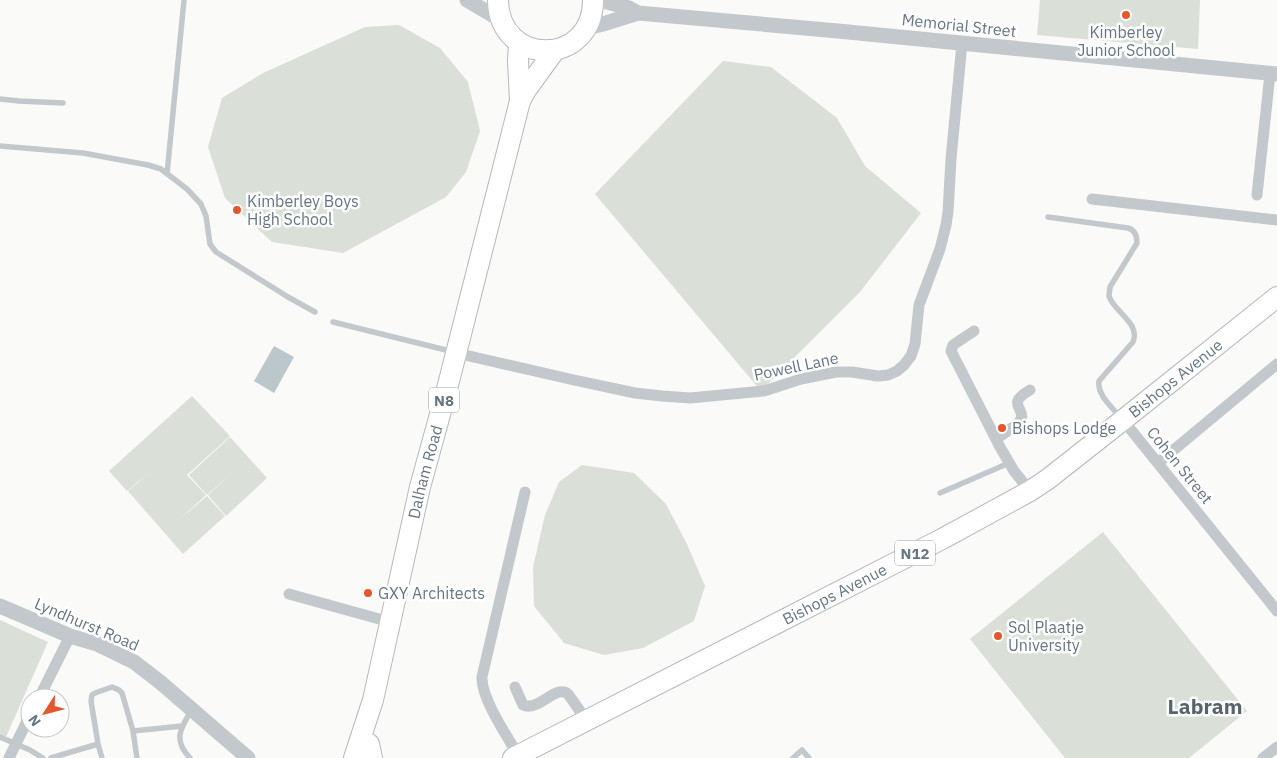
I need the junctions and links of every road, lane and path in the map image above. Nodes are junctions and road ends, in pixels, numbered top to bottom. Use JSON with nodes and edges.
{"nodes":[{"id":1,"x":184,"y":0,"type":"edge"},
{"id":2,"x":467,"y":0,"type":"edge"},
{"id":3,"x":498,"y":0,"type":"edge"},
{"id":4,"x":593,"y":0,"type":"edge"},
{"id":5,"x":600,"y":0,"type":"edge"},
{"id":6,"x":638,"y":13,"type":"junction"},
{"id":7,"x":501,"y":20,"type":"junction"},
{"id":8,"x":586,"y":28,"type":"junction"},
{"id":9,"x":519,"y":43,"type":"junction"},
{"id":10,"x":962,"y":43,"type":"junction"},
{"id":11,"x":555,"y":50,"type":"junction"},
{"id":12,"x":1274,"y":74,"type":"edge"},
{"id":13,"x":0,"y":99,"type":"edge"},
{"id":14,"x":520,"y":101,"type":"junction"},
{"id":15,"x":62,"y":103,"type":"dead end"},
{"id":16,"x":0,"y":146,"type":"edge"},
{"id":17,"x":167,"y":174,"type":"junction"},
{"id":18,"x":1257,"y":195,"type":"dead end"},
{"id":19,"x":1092,"y":199,"type":"dead end"},
{"id":20,"x":1048,"y":217,"type":"dead end"},
{"id":21,"x":1277,"y":220,"type":"edge"},
{"id":22,"x":1277,"y":297,"type":"edge"},
{"id":23,"x":315,"y":312,"type":"dead end"},
{"id":24,"x":333,"y":322,"type":"dead end"},
{"id":25,"x":974,"y":331,"type":"dead end"},
{"id":26,"x":456,"y":353,"type":"junction"},
{"id":27,"x":1277,"y":364,"type":"edge"},
{"id":28,"x":1030,"y":390,"type":"dead end"},
{"id":29,"x":1123,"y":420,"type":"junction"},
{"id":30,"x":996,"y":439,"type":"junction"},
{"id":31,"x":1009,"y":463,"type":"junction"},
{"id":32,"x":1158,"y":463,"type":"junction"},
{"id":33,"x":1030,"y":491,"type":"junction"},
{"id":34,"x":525,"y":492,"type":"dead end"},
{"id":35,"x":940,"y":494,"type":"dead end"},
{"id":36,"x":289,"y":594,"type":"dead end"},
{"id":37,"x":0,"y":606,"type":"edge"},
{"id":38,"x":1277,"y":612,"type":"edge"},
{"id":39,"x":390,"y":622,"type":"junction"},
{"id":40,"x":70,"y":636,"type":"junction"},
{"id":41,"x":515,"y":687,"type":"dead end"},
{"id":42,"x":44,"y":688,"type":"edge"},
{"id":43,"x":373,"y":700,"type":"junction"},
{"id":44,"x":192,"y":709,"type":"junction"},
{"id":45,"x":587,"y":721,"type":"junction"},
{"id":46,"x":182,"y":726,"type":"junction"},
{"id":47,"x":133,"y":731,"type":"junction"},
{"id":48,"x":20,"y":735,"type":"edge"},
{"id":49,"x":0,"y":737,"type":"edge"},
{"id":50,"x":98,"y":744,"type":"junction"},
{"id":51,"x":15,"y":745,"type":"junction"},
{"id":52,"x":1277,"y":747,"type":"edge"},
{"id":53,"x":369,"y":753,"type":"edge"},
{"id":54,"x":513,"y":757,"type":"edge"},
{"id":55,"x":9,"y":758,"type":"edge"},
{"id":56,"x":43,"y":758,"type":"edge"},
{"id":57,"x":51,"y":758,"type":"edge"},
{"id":58,"x":102,"y":758,"type":"edge"},
{"id":59,"x":137,"y":758,"type":"edge"},
{"id":60,"x":190,"y":758,"type":"edge"},
{"id":61,"x":248,"y":758,"type":"edge"},
{"id":62,"x":354,"y":758,"type":"edge"},
{"id":63,"x":792,"y":758,"type":"edge"},
{"id":64,"x":809,"y":758,"type":"edge"},
{"id":65,"x":1263,"y":758,"type":"edge"}],
"edges":[{"from":1,"to":17,"type":"lane"},
{"from":2,"to":7,"type":"street"},
{"from":3,"to":7,"type":"highway"},
{"from":4,"to":8,"type":"highway"},
{"from":5,"to":6,"type":"street","name":"Memorial Street"},
{"from":6,"to":8,"type":"street","name":"Memorial Street"},
{"from":6,"to":10,"type":"street","name":"Memorial Street"},
{"from":7,"to":9,"type":"highway"},
{"from":8,"to":11,"type":"highway","number":"N8"},
{"from":9,"to":11,"type":"highway"},
{"from":9,"to":14,"type":"highway","name":"Dalham Road","number":"N8"},
{"from":10,"to":12,"type":"street","name":"Memorial Street"},
{"from":10,"to":26,"type":"street","name":"Powell Lane"},
{"from":11,"to":14,"type":"highway","name":"Dalham Road","number":"N8"},
{"from":12,"to":18,"type":"street"},
{"from":13,"to":15,"type":"lane"},
{"from":14,"to":26,"type":"highway","name":"Dalham Road","number":"N8"},
{"from":16,"to":17,"type":"lane"},
{"from":17,"to":23,"type":"lane"},
{"from":19,"to":21,"type":"street"},
{"from":20,"to":29,"type":"lane","name":"Cohen Street"},
{"from":22,"to":29,"type":"highway","name":"Bishops Avenue","number":"N12"},
{"from":24,"to":26,"type":"lane"},
{"from":25,"to":30,"type":"street"},
{"from":26,"to":39,"type":"highway","name":"Dalham Road","number":"N8"},
{"from":27,"to":32,"type":"street"},
{"from":28,"to":30,"type":"street"},
{"from":29,"to":32,"type":"street","name":"Cohen Street"},
{"from":29,"to":33,"type":"highway","name":"Bishops Avenue","number":"N12"},
{"from":30,"to":31,"type":"street"},
{"from":31,"to":33,"type":"street"},
{"from":31,"to":35,"type":"lane"},
{"from":32,"to":38,"type":"street","name":"Cohen Street"},
{"from":33,"to":45,"type":"highway","name":"Bishops Avenue","number":"N12"},
{"from":34,"to":54,"type":"street"},
{"from":36,"to":39,"type":"street"},
{"from":37,"to":40,"type":"street","name":"Lyndhurst Road"},
{"from":39,"to":43,"type":"highway","name":"Dalham Road","number":"N8"},
{"from":40,"to":42,"type":"street"},
{"from":40,"to":44,"type":"street","name":"Lyndhurst Road"},
{"from":41,"to":45,"type":"street"},
{"from":43,"to":53,"type":"highway","name":"Dalham Road","number":"N8"},
{"from":43,"to":62,"type":"highway","name":"Dalham Road","number":"N8"},
{"from":44,"to":46,"type":"lane"},
{"from":44,"to":61,"type":"street","name":"Lyndhurst Road"},
{"from":45,"to":54,"type":"highway","name":"Bishops Avenue","number":"N12"},
{"from":46,"to":47,"type":"lane"},
{"from":46,"to":60,"type":"lane"},
{"from":47,"to":50,"type":"lane"},
{"from":47,"to":59,"type":"lane"},
{"from":48,"to":51,"type":"street"},
{"from":49,"to":51,"type":"lane"},
{"from":50,"to":57,"type":"lane"},
{"from":50,"to":58,"type":"lane"},
{"from":51,"to":55,"type":"street"},
{"from":51,"to":56,"type":"lane"},
{"from":52,"to":65,"type":"street"},
{"from":63,"to":64,"type":"lane"}]}
